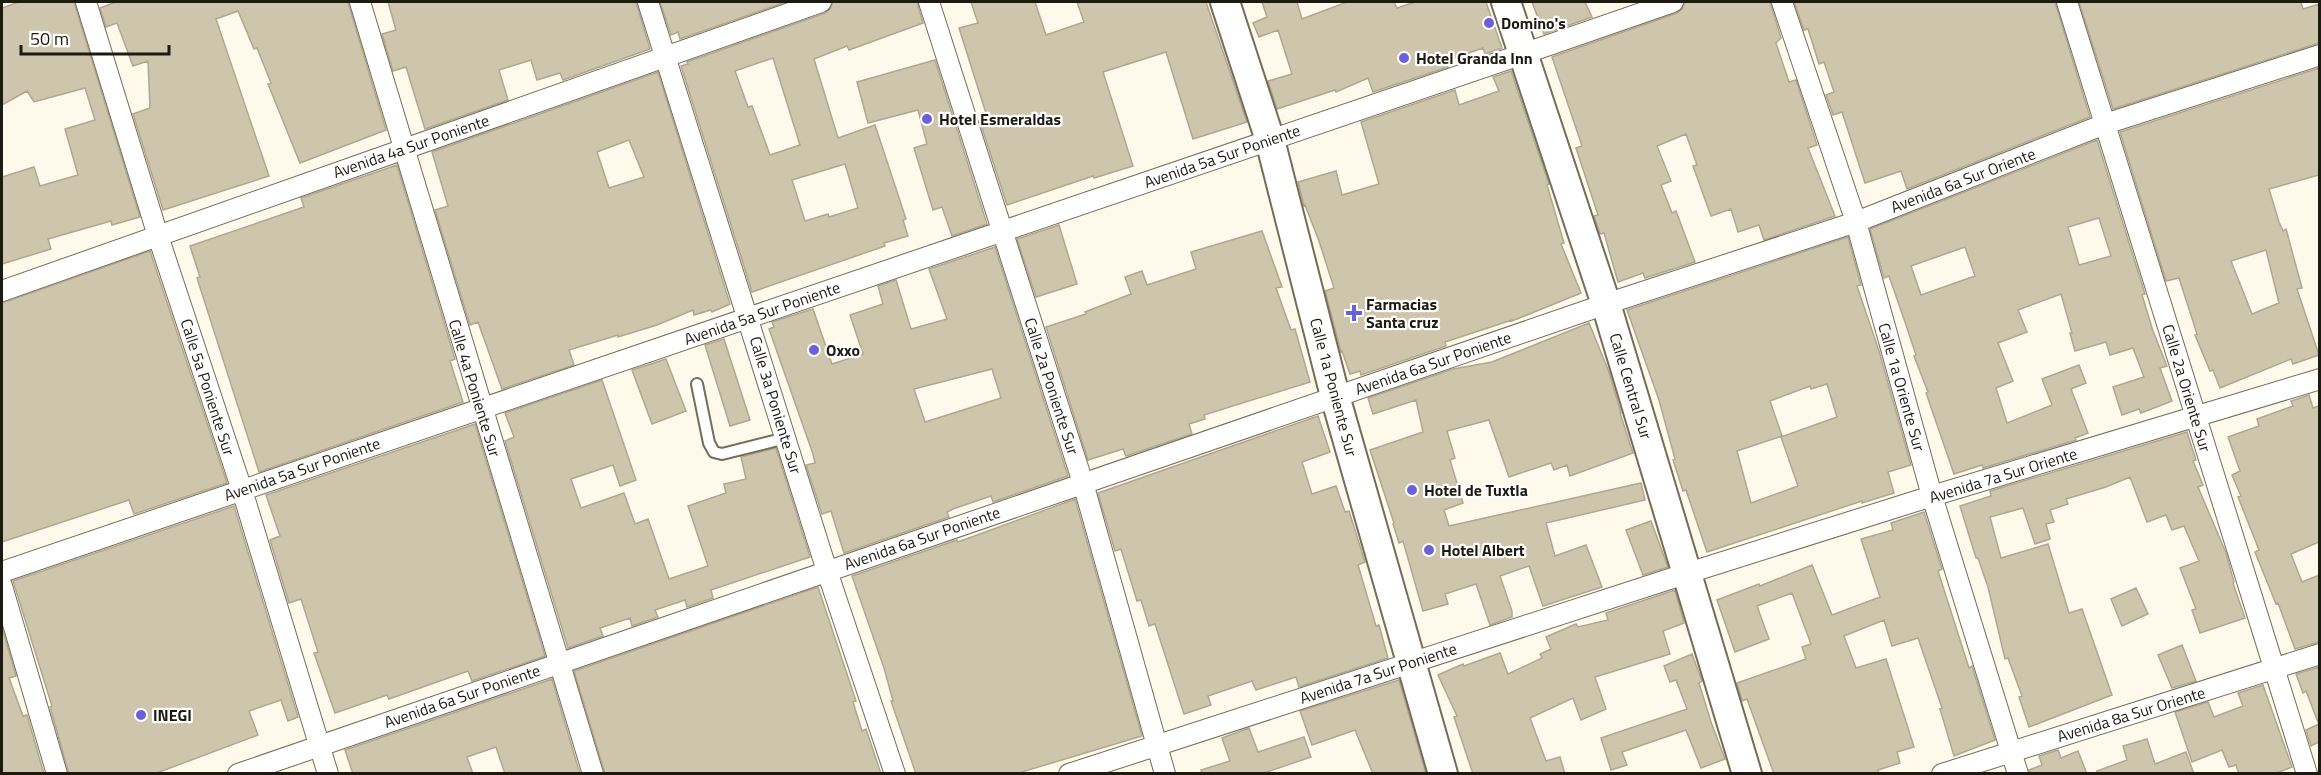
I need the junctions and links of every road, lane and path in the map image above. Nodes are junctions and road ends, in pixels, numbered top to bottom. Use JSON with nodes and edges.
{"nodes":[{"id":1,"x":86,"y":2,"type":"edge"},
{"id":2,"x":360,"y":2,"type":"edge"},
{"id":3,"x":648,"y":2,"type":"edge"},
{"id":4,"x":821,"y":2,"type":"edge"},
{"id":5,"x":929,"y":2,"type":"edge"},
{"id":6,"x":1225,"y":2,"type":"edge"},
{"id":7,"x":1506,"y":2,"type":"edge"},
{"id":8,"x":1673,"y":2,"type":"edge"},
{"id":9,"x":1782,"y":2,"type":"edge"},
{"id":10,"x":2067,"y":2,"type":"edge"},
{"id":11,"x":1523,"y":54,"type":"junction"},
{"id":12,"x":2319,"y":56,"type":"edge"},
{"id":13,"x":664,"y":57,"type":"junction"},
{"id":14,"x":2105,"y":124,"type":"junction"},
{"id":15,"x":1270,"y":140,"type":"junction"},
{"id":16,"x":404,"y":149,"type":"junction"},
{"id":17,"x":1856,"y":222,"type":"junction"},
{"id":18,"x":1002,"y":232,"type":"junction"},
{"id":19,"x":158,"y":236,"type":"junction"},
{"id":20,"x":2,"y":291,"type":"edge"},
{"id":21,"x":1606,"y":304,"type":"junction"},
{"id":22,"x":748,"y":318,"type":"junction"},
{"id":23,"x":2319,"y":379,"type":"edge"},
{"id":24,"x":697,"y":384,"type":"dead end"},
{"id":25,"x":1335,"y":396,"type":"junction"},
{"id":26,"x":481,"y":409,"type":"junction"},
{"id":27,"x":2196,"y":417,"type":"junction"},
{"id":28,"x":786,"y":438,"type":"junction"},
{"id":29,"x":1083,"y":483,"type":"junction"},
{"id":30,"x":242,"y":490,"type":"junction"},
{"id":31,"x":1932,"y":496,"type":"junction"},
{"id":32,"x":827,"y":571,"type":"junction"},
{"id":33,"x":2,"y":572,"type":"edge"},
{"id":34,"x":1688,"y":573,"type":"junction"},
{"id":35,"x":2,"y":586,"type":"edge"},
{"id":36,"x":2319,"y":654,"type":"edge"},
{"id":37,"x":559,"y":663,"type":"junction"},
{"id":38,"x":1411,"y":663,"type":"junction"},
{"id":39,"x":2274,"y":669,"type":"junction"},
{"id":40,"x":320,"y":745,"type":"junction"},
{"id":41,"x":1157,"y":745,"type":"junction"},
{"id":42,"x":2011,"y":751,"type":"junction"},
{"id":43,"x":57,"y":774,"type":"edge"},
{"id":44,"x":238,"y":774,"type":"edge"},
{"id":45,"x":328,"y":774,"type":"edge"},
{"id":46,"x":593,"y":774,"type":"edge"},
{"id":47,"x":895,"y":774,"type":"edge"},
{"id":48,"x":1069,"y":774,"type":"edge"},
{"id":49,"x":1165,"y":774,"type":"edge"},
{"id":50,"x":1443,"y":774,"type":"edge"},
{"id":51,"x":1747,"y":774,"type":"edge"},
{"id":52,"x":1942,"y":774,"type":"edge"},
{"id":53,"x":2018,"y":774,"type":"edge"},
{"id":54,"x":2307,"y":774,"type":"edge"}],
"edges":[{"from":1,"to":19,"type":"street","name":"Calle 5a Poniente Sur"},
{"from":2,"to":16,"type":"street","name":"Calle 4a Poniente Sur"},
{"from":3,"to":13,"type":"street","name":"Calle 3a Poniente Sur"},
{"from":4,"to":13,"type":"street","name":"Avenida 4a Sur Poniente"},
{"from":5,"to":18,"type":"street","name":"Calle 2a Poniente Sur"},
{"from":6,"to":15,"type":"main road","name":"Calle 1a Poniente Sur"},
{"from":7,"to":11,"type":"main road","name":"Calle Central Sur"},
{"from":8,"to":11,"type":"street","name":"Avenida 5a Sur Poniente"},
{"from":9,"to":17,"type":"street","name":"Calle 1a Oriente Sur"},
{"from":10,"to":14,"type":"street","name":"Calle 2a Oriente Sur"},
{"from":11,"to":15,"type":"street","name":"Avenida 5a Sur Poniente"},
{"from":11,"to":21,"type":"main road","name":"Calle Central Sur"},
{"from":12,"to":14,"type":"street","name":"Avenida 6a Sur Oriente"},
{"from":13,"to":16,"type":"street","name":"Avenida 4a Sur Poniente"},
{"from":13,"to":22,"type":"street","name":"Calle 3a Poniente Sur"},
{"from":14,"to":17,"type":"street","name":"Avenida 6a Sur Oriente"},
{"from":14,"to":27,"type":"street","name":"Calle 2a Oriente Sur"},
{"from":15,"to":18,"type":"street","name":"Avenida 5a Sur Poniente"},
{"from":15,"to":25,"type":"main road","name":"Calle 1a Poniente Sur"},
{"from":16,"to":19,"type":"street","name":"Avenida 4a Sur Poniente"},
{"from":16,"to":26,"type":"street","name":"Calle 4a Poniente Sur"},
{"from":17,"to":21,"type":"street","name":"Avenida 6a Sur Oriente"},
{"from":17,"to":31,"type":"street","name":"Calle 1a Oriente Sur"},
{"from":18,"to":22,"type":"street","name":"Avenida 5a Sur Poniente"},
{"from":18,"to":29,"type":"street","name":"Calle 2a Poniente Sur"},
{"from":19,"to":20,"type":"street","name":"Avenida 4a Sur Poniente"},
{"from":19,"to":30,"type":"street","name":"Calle 5a Poniente Sur"},
{"from":21,"to":25,"type":"street","name":"Avenida 6a Sur Poniente"},
{"from":21,"to":34,"type":"main road","name":"Calle Central Sur"},
{"from":22,"to":26,"type":"street","name":"Avenida 5a Sur Poniente"},
{"from":22,"to":28,"type":"street","name":"Calle 3a Poniente Sur"},
{"from":23,"to":27,"type":"street","name":"Avenida 7a Sur Oriente"},
{"from":24,"to":28,"type":"lane"},
{"from":25,"to":29,"type":"street","name":"Avenida 6a Sur Poniente"},
{"from":25,"to":38,"type":"main road","name":"Calle 1a Poniente Sur"},
{"from":26,"to":30,"type":"street","name":"Avenida 5a Sur Poniente"},
{"from":26,"to":37,"type":"street","name":"Calle 4a Poniente Sur"},
{"from":27,"to":31,"type":"street","name":"Avenida 7a Sur Oriente"},
{"from":27,"to":39,"type":"street","name":"Calle 2a Oriente Sur"},
{"from":28,"to":32,"type":"street","name":"Calle 3a Poniente Sur"},
{"from":29,"to":32,"type":"street","name":"Avenida 6a Sur Poniente"},
{"from":29,"to":41,"type":"street","name":"Calle 2a Poniente Sur"},
{"from":30,"to":33,"type":"street","name":"Avenida 5a Sur Poniente"},
{"from":30,"to":40,"type":"street","name":"Calle 5a Poniente Sur"},
{"from":31,"to":34,"type":"street","name":"Avenida 7a Sur Oriente"},
{"from":31,"to":42,"type":"street","name":"Calle 1a Oriente Sur"},
{"from":32,"to":37,"type":"street","name":"Avenida 6a Sur Poniente"},
{"from":32,"to":47,"type":"street","name":"Calle 3a Poniente Sur"},
{"from":34,"to":38,"type":"street","name":"Avenida 7a Sur Poniente"},
{"from":34,"to":51,"type":"main road","name":"Calle Central Sur"},
{"from":35,"to":43,"type":"street"},
{"from":36,"to":39,"type":"street","name":"Avenida 8a Sur Oriente"},
{"from":37,"to":40,"type":"street","name":"Avenida 6a Sur Poniente"},
{"from":37,"to":46,"type":"street","name":"Calle 4a Poniente Sur"},
{"from":38,"to":41,"type":"street","name":"Avenida 7a Sur Poniente"},
{"from":38,"to":50,"type":"main road","name":"Calle 1a Poniente Sur"},
{"from":39,"to":42,"type":"street","name":"Avenida 8a Sur Oriente"},
{"from":39,"to":54,"type":"street","name":"Calle 2a Oriente Sur"},
{"from":40,"to":44,"type":"street","name":"Avenida 6a Sur Poniente"},
{"from":40,"to":45,"type":"street","name":"Calle 5a Poniente Sur"},
{"from":41,"to":48,"type":"street","name":"Avenida 7a Sur Poniente"},
{"from":41,"to":49,"type":"street","name":"Calle 2a Poniente Sur"},
{"from":42,"to":52,"type":"street","name":"Avenida 8a Sur Oriente"},
{"from":42,"to":53,"type":"street","name":"Calle 1a Oriente Sur"}]}
